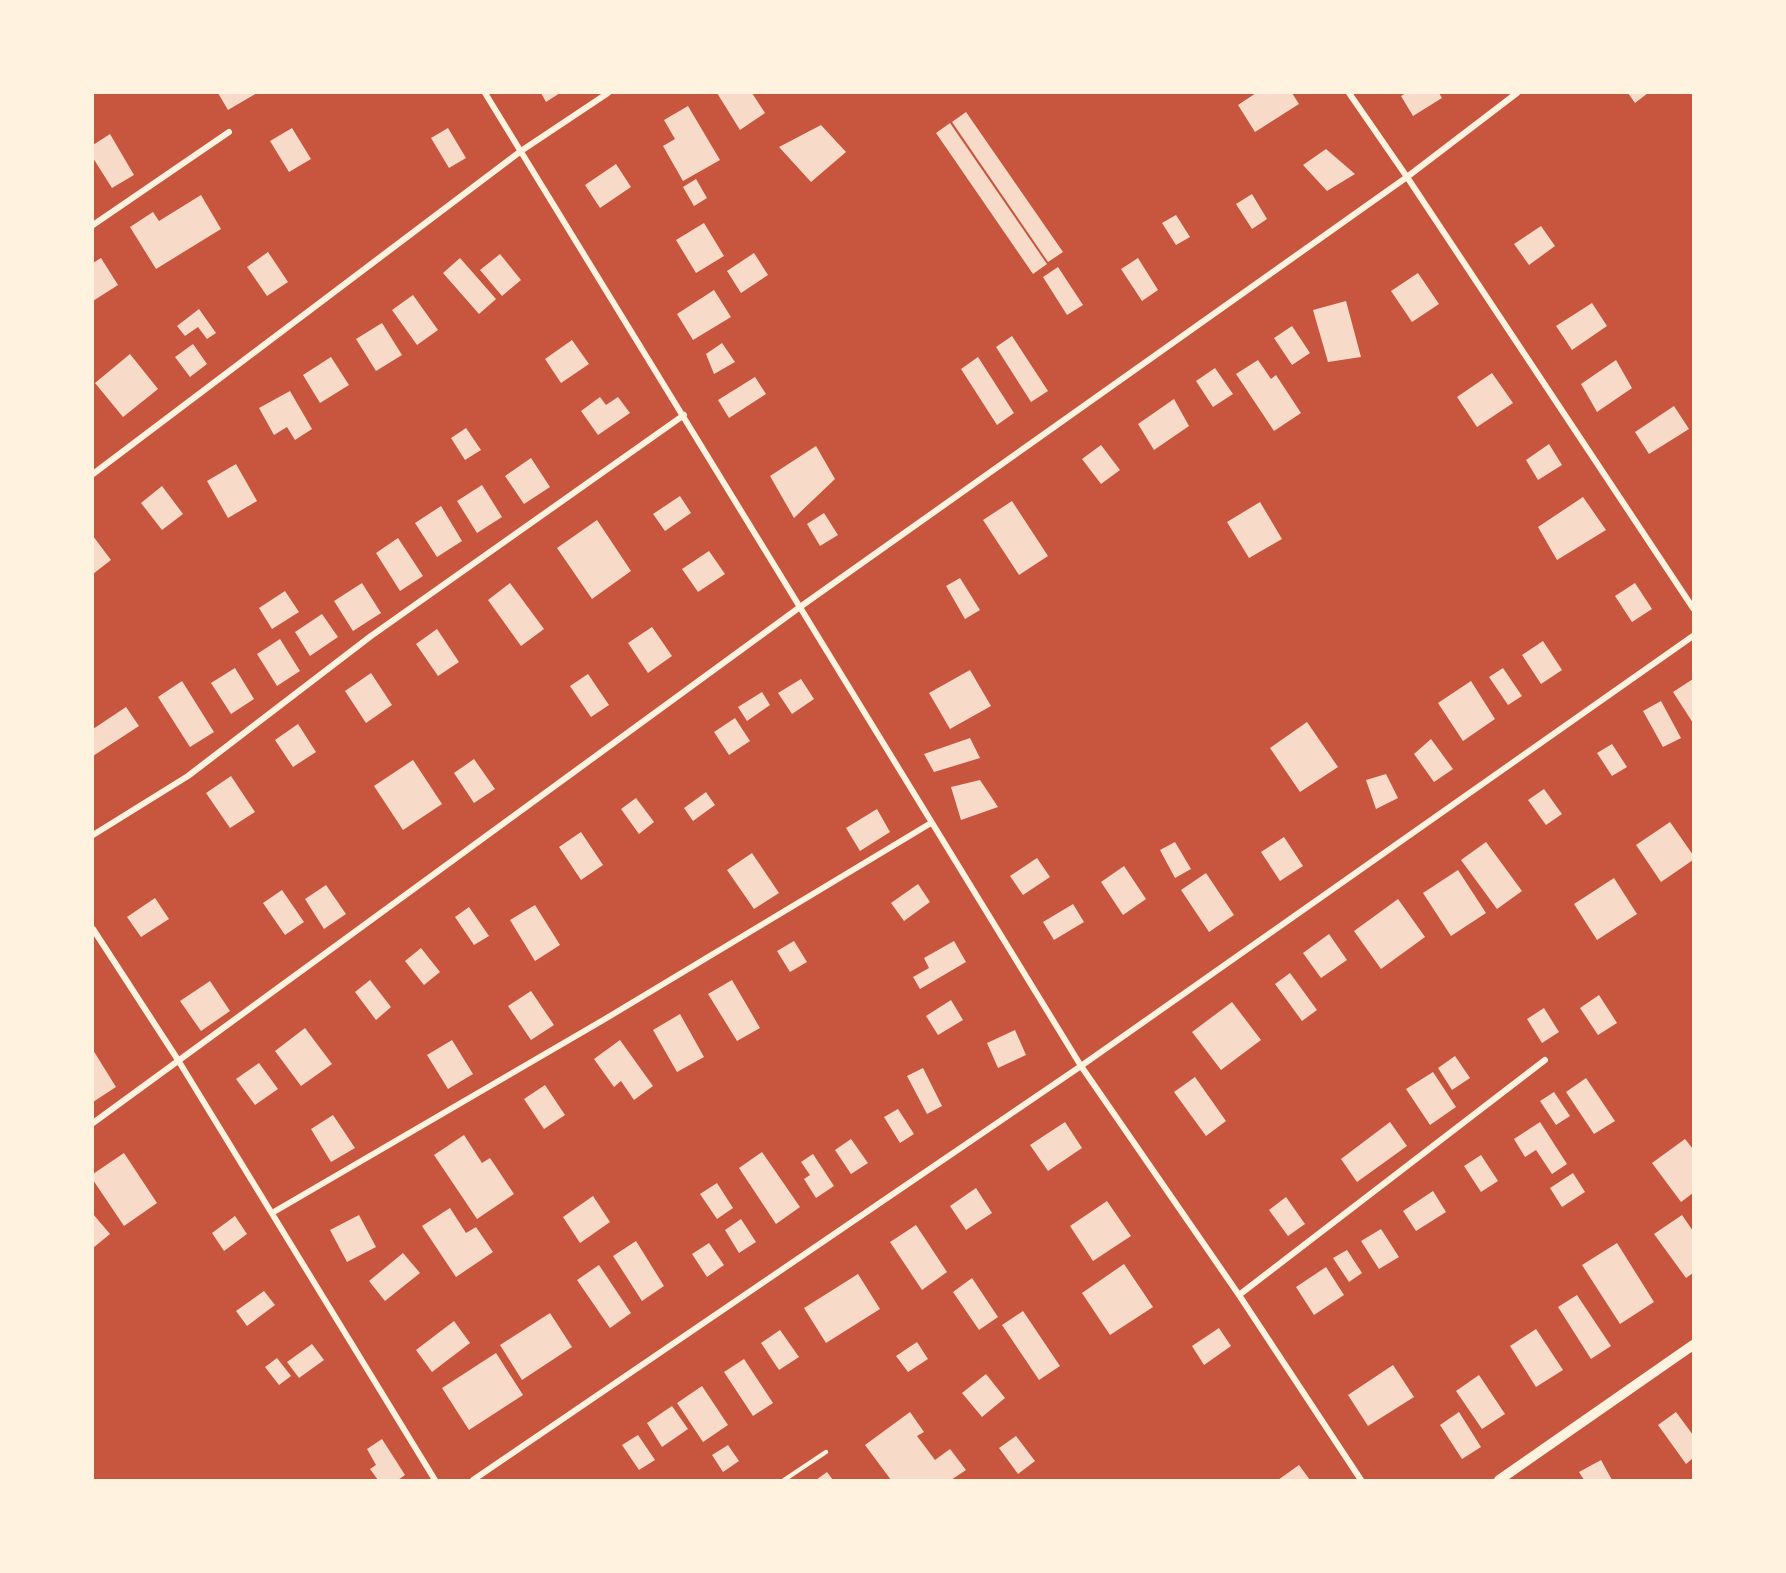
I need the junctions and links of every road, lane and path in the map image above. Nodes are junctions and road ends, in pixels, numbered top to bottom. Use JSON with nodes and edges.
{"nodes":[{"id":1,"x":484,"y":93,"type":"edge"},
{"id":2,"x":608,"y":93,"type":"edge"},
{"id":3,"x":1349,"y":93,"type":"edge"},
{"id":4,"x":1516,"y":93,"type":"edge"},
{"id":5,"x":229,"y":132,"type":"dead end"},
{"id":6,"x":521,"y":151,"type":"junction"},
{"id":7,"x":1407,"y":177,"type":"junction"},
{"id":8,"x":93,"y":225,"type":"edge"},
{"id":9,"x":684,"y":415,"type":"junction"},
{"id":10,"x":93,"y":474,"type":"edge"},
{"id":11,"x":800,"y":607,"type":"junction"},
{"id":12,"x":1693,"y":608,"type":"edge"},
{"id":13,"x":1693,"y":636,"type":"edge"},
{"id":14,"x":931,"y":823,"type":"junction"},
{"id":15,"x":93,"y":834,"type":"edge"},
{"id":16,"x":93,"y":929,"type":"edge"},
{"id":17,"x":178,"y":1060,"type":"junction"},
{"id":18,"x":1545,"y":1060,"type":"dead end"},
{"id":19,"x":1081,"y":1066,"type":"junction"},
{"id":20,"x":93,"y":1123,"type":"edge"},
{"id":21,"x":272,"y":1213,"type":"junction"},
{"id":22,"x":1239,"y":1295,"type":"junction"},
{"id":23,"x":1693,"y":1345,"type":"edge"},
{"id":24,"x":826,"y":1452,"type":"dead end"},
{"id":25,"x":435,"y":1480,"type":"edge"},
{"id":26,"x":473,"y":1480,"type":"edge"},
{"id":27,"x":784,"y":1480,"type":"edge"},
{"id":28,"x":1361,"y":1480,"type":"edge"},
{"id":29,"x":1499,"y":1480,"type":"edge"}],
"edges":[{"from":1,"to":6,"type":"street"},
{"from":2,"to":6,"type":"street"},
{"from":3,"to":7,"type":"street"},
{"from":4,"to":7,"type":"street"},
{"from":5,"to":8,"type":"street"},
{"from":6,"to":9,"type":"street"},
{"from":6,"to":10,"type":"street"},
{"from":7,"to":11,"type":"street"},
{"from":7,"to":12,"type":"street"},
{"from":9,"to":11,"type":"street"},
{"from":9,"to":15,"type":"street"},
{"from":11,"to":14,"type":"street"},
{"from":11,"to":17,"type":"street"},
{"from":13,"to":19,"type":"street"},
{"from":14,"to":19,"type":"street"},
{"from":14,"to":21,"type":"street"},
{"from":16,"to":17,"type":"street"},
{"from":17,"to":20,"type":"street"},
{"from":17,"to":21,"type":"street"},
{"from":18,"to":22,"type":"street"},
{"from":19,"to":22,"type":"street"},
{"from":19,"to":26,"type":"street"},
{"from":21,"to":25,"type":"street"},
{"from":22,"to":28,"type":"street"},
{"from":23,"to":29,"type":"street"},
{"from":24,"to":27,"type":"lane"}]}
